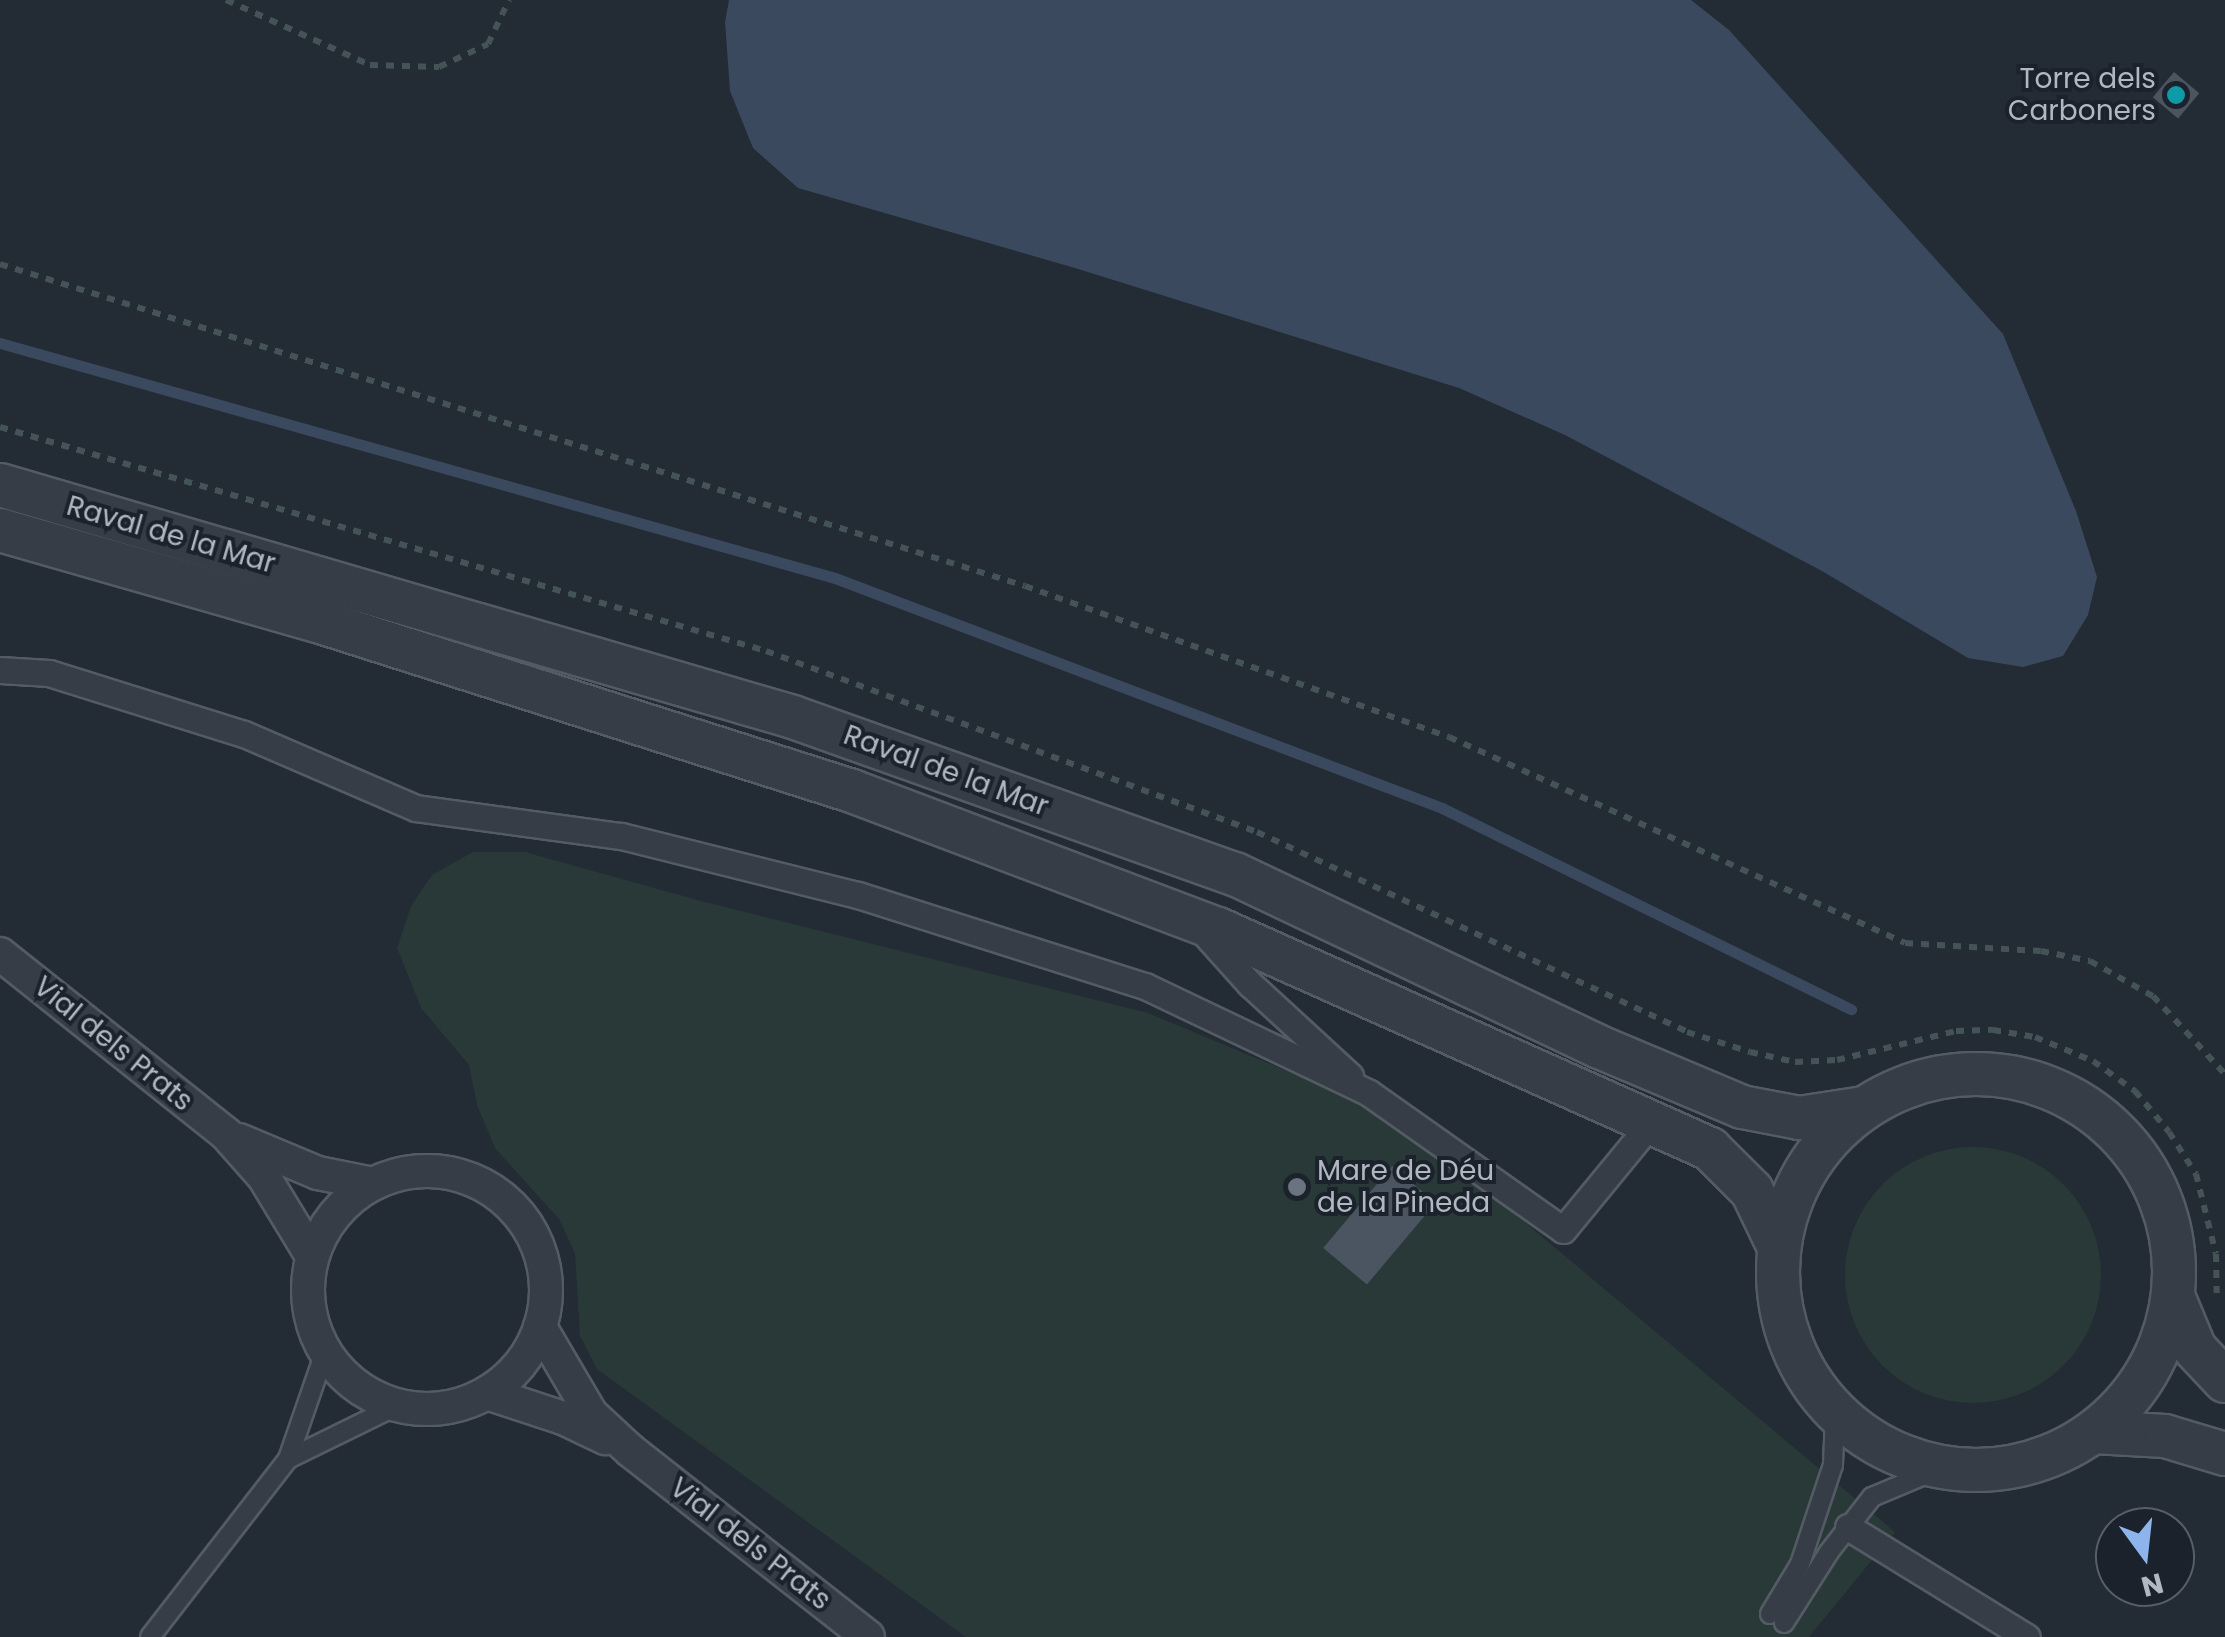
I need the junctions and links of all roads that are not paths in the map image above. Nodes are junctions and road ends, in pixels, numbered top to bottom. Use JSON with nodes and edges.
{"nodes":[{"id":1,"x":0,"y":485,"type":"edge"},
{"id":2,"x":0,"y":530,"type":"edge"},
{"id":3,"x":0,"y":670,"type":"edge"},
{"id":4,"x":1193,"y":920,"type":"junction"},
{"id":5,"x":0,"y":954,"type":"edge"},
{"id":6,"x":1369,"y":1093,"type":"junction"},
{"id":7,"x":1864,"y":1108,"type":"junction"},
{"id":8,"x":1651,"y":1122,"type":"junction"},
{"id":9,"x":226,"y":1134,"type":"junction"},
{"id":10,"x":372,"y":1184,"type":"junction"},
{"id":11,"x":1778,"y":1245,"type":"junction"},
{"id":12,"x":312,"y":1256,"type":"junction"},
{"id":13,"x":2173,"y":1296,"type":"junction"},
{"id":14,"x":540,"y":1327,"type":"junction"},
{"id":15,"x":326,"y":1352,"type":"junction"},
{"id":16,"x":2225,"y":1382,"type":"edge"},
{"id":17,"x":486,"y":1393,"type":"junction"},
{"id":18,"x":398,"y":1405,"type":"junction"},
{"id":19,"x":1835,"y":1414,"type":"junction"},
{"id":20,"x":2094,"y":1432,"type":"junction"},
{"id":21,"x":631,"y":1452,"type":"junction"},
{"id":22,"x":2225,"y":1454,"type":"edge"},
{"id":23,"x":288,"y":1459,"type":"junction"},
{"id":24,"x":1941,"y":1468,"type":"junction"},
{"id":25,"x":1848,"y":1527,"type":"junction"},
{"id":26,"x":150,"y":1637,"type":"edge"},
{"id":27,"x":868,"y":1637,"type":"edge"},
{"id":28,"x":2027,"y":1637,"type":"edge"}],
"edges":[{"from":1,"to":7,"type":"street","name":"Raval de la Mar"},
{"from":2,"to":4,"type":"street","name":"Raval de la Mar"},
{"from":3,"to":6,"type":"street"},
{"from":4,"to":6,"type":"street"},
{"from":4,"to":8,"type":"street","name":"Raval de la Mar"},
{"from":5,"to":9,"type":"street","name":"Vial dels Prats"},
{"from":6,"to":8,"type":"street"},
{"from":7,"to":11,"type":"street","name":"Raval de la Mar"},
{"from":7,"to":13,"type":"street","name":"Raval de la Mar"},
{"from":8,"to":11,"type":"street","name":"Raval de la Mar"},
{"from":9,"to":10,"type":"street","name":"Vial dels Prats"},
{"from":9,"to":12,"type":"street","name":"Vial dels Prats"},
{"from":10,"to":12,"type":"street"},
{"from":10,"to":14,"type":"street"},
{"from":11,"to":19,"type":"street","name":"Raval de la Mar"},
{"from":12,"to":15,"type":"street"},
{"from":13,"to":16,"type":"street","name":"Raval de la Mar"},
{"from":13,"to":20,"type":"street","name":"Raval de la Mar"},
{"from":14,"to":17,"type":"street"},
{"from":14,"to":21,"type":"street","name":"Vial dels Prats"},
{"from":15,"to":18,"type":"street"},
{"from":15,"to":23,"type":"lane"},
{"from":17,"to":18,"type":"street"},
{"from":17,"to":21,"type":"street","name":"Vial dels Prats"},
{"from":18,"to":23,"type":"lane"},
{"from":19,"to":24,"type":"street","name":"Raval de la Mar"},
{"from":19,"to":25,"type":"lane"},
{"from":20,"to":22,"type":"street"},
{"from":20,"to":24,"type":"street","name":"Raval de la Mar"},
{"from":21,"to":27,"type":"street","name":"Vial dels Prats"},
{"from":23,"to":26,"type":"lane"},
{"from":24,"to":25,"type":"lane"},
{"from":25,"to":28,"type":"street"}]}
